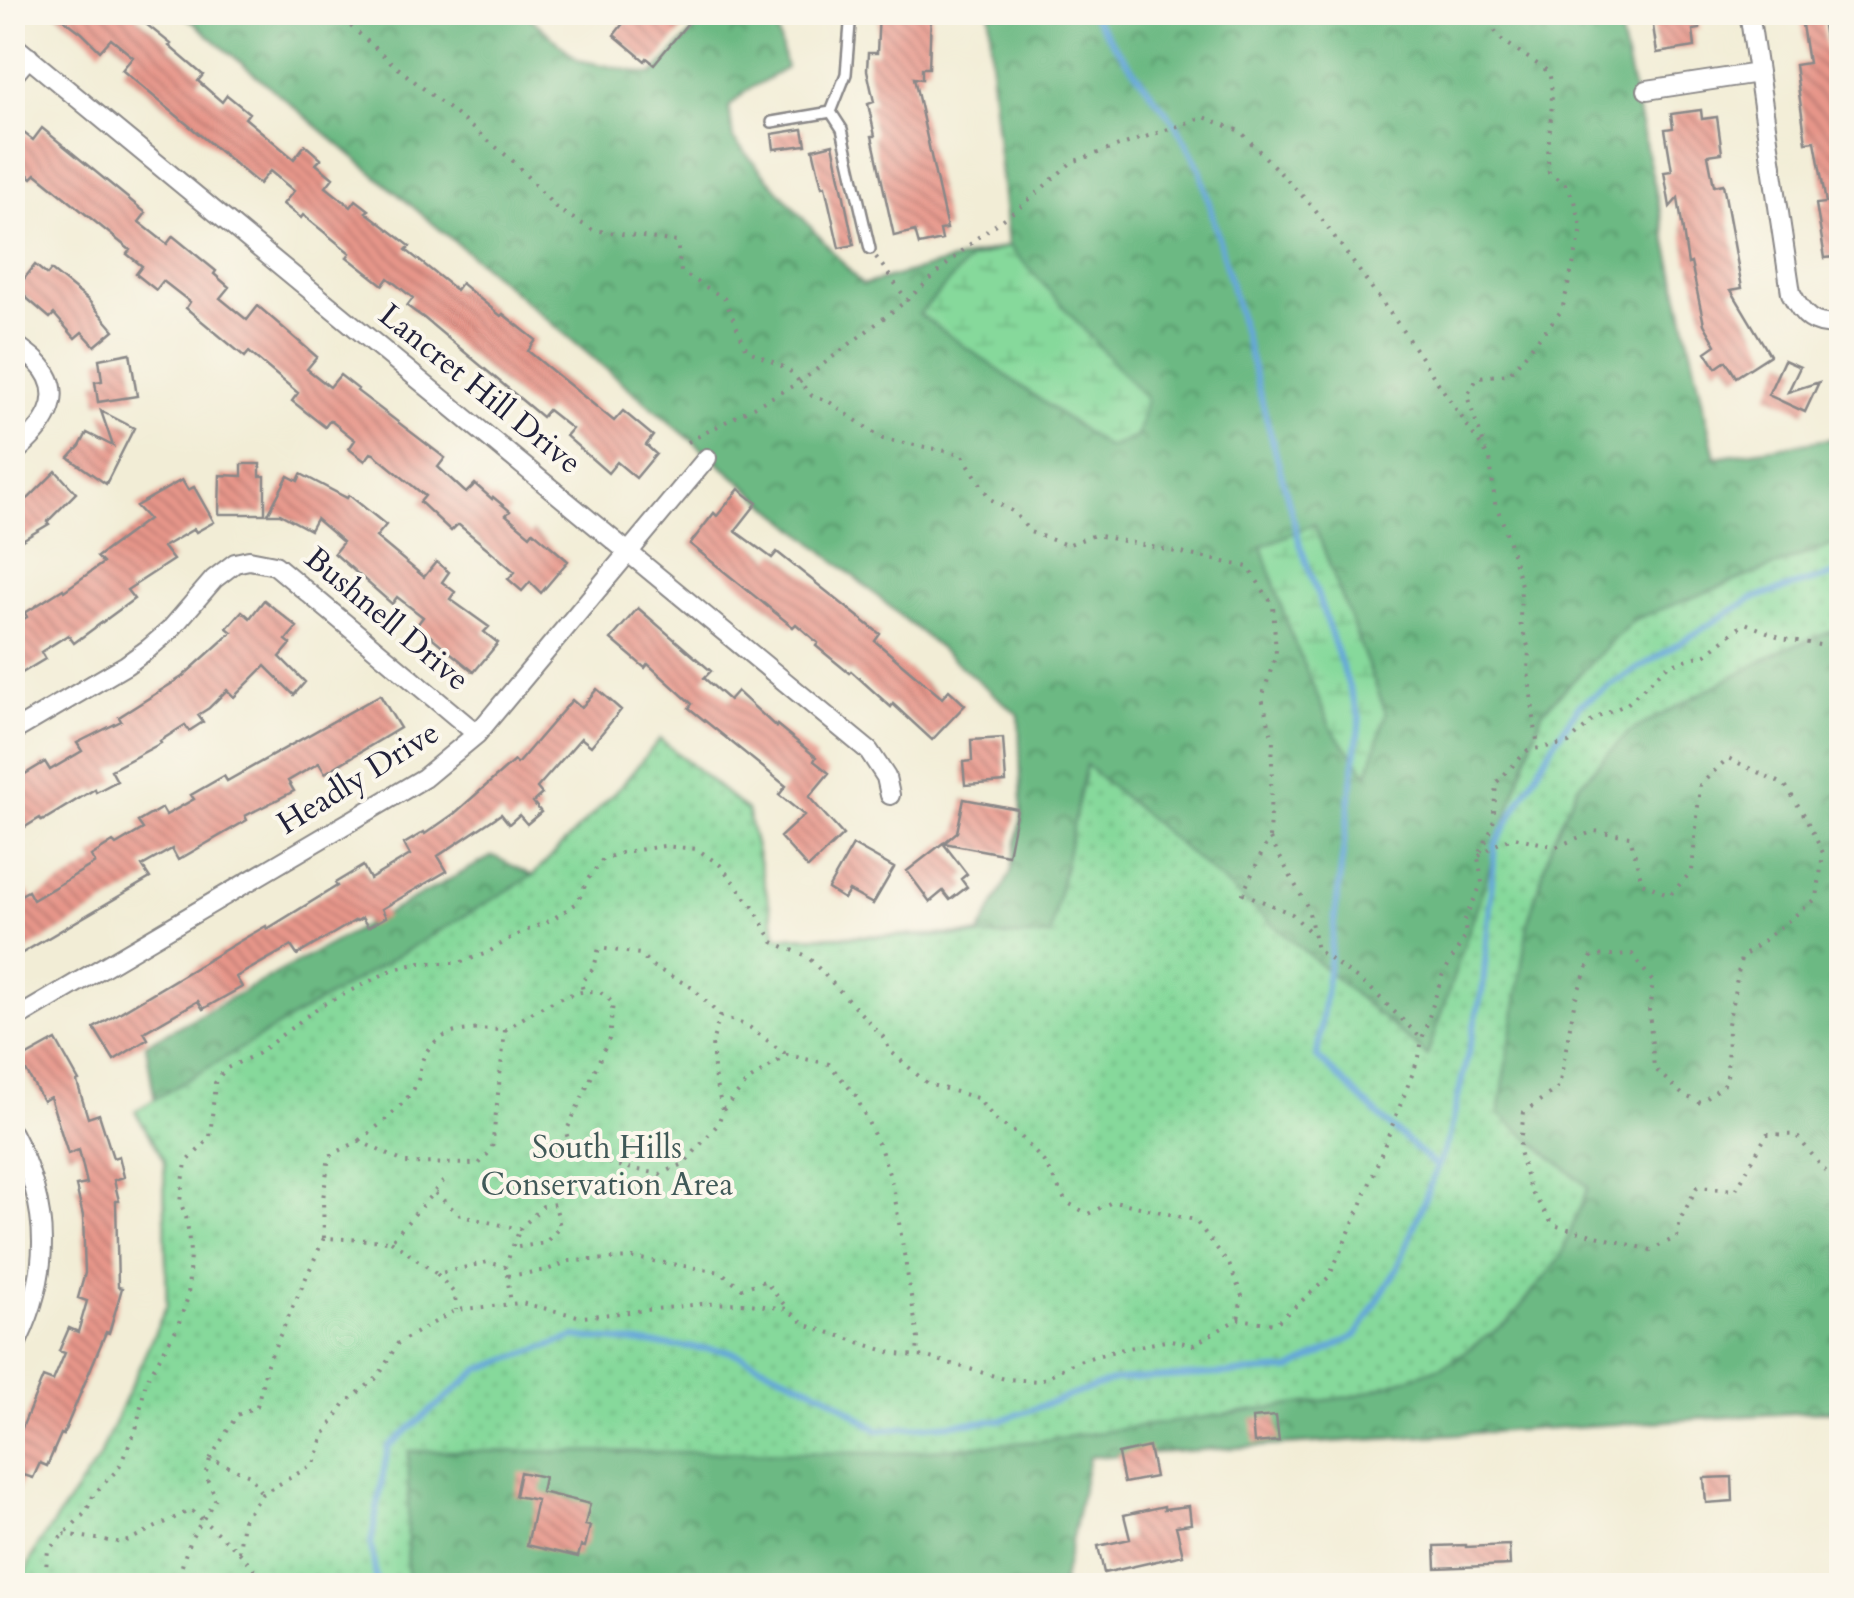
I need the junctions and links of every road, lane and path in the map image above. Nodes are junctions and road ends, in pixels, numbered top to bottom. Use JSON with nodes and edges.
{"nodes":[{"id":1,"x":335,"y":12,"type":"edge"},
{"id":2,"x":851,"y":12,"type":"edge"},
{"id":3,"x":1485,"y":12,"type":"edge"},
{"id":4,"x":1749,"y":12,"type":"edge"},
{"id":5,"x":12,"y":44,"type":"edge"},
{"id":6,"x":29,"y":57,"type":"junction"},
{"id":7,"x":1758,"y":74,"type":"junction"},
{"id":8,"x":12,"y":77,"type":"edge"},
{"id":9,"x":1647,"y":90,"type":"dead end"},
{"id":10,"x":831,"y":112,"type":"junction"},
{"id":11,"x":772,"y":122,"type":"dead end"},
{"id":12,"x":870,"y":249,"type":"joint"},
{"id":13,"x":907,"y":300,"type":"junction"},
{"id":14,"x":1842,"y":324,"type":"edge"},
{"id":15,"x":12,"y":342,"type":"edge"},
{"id":16,"x":800,"y":382,"type":"junction"},
{"id":17,"x":688,"y":442,"type":"dead end"},
{"id":18,"x":12,"y":456,"type":"edge"},
{"id":19,"x":707,"y":458,"type":"dead end"},
{"id":20,"x":1490,"y":459,"type":"junction"},
{"id":21,"x":630,"y":552,"type":"junction"},
{"id":22,"x":1842,"y":644,"type":"edge"},
{"id":23,"x":12,"y":732,"type":"edge"},
{"id":24,"x":477,"y":734,"type":"junction"},
{"id":25,"x":1538,"y":748,"type":"junction"},
{"id":26,"x":890,"y":796,"type":"dead end"},
{"id":27,"x":1269,"y":838,"type":"junction"},
{"id":28,"x":1478,"y":857,"type":"junction"},
{"id":29,"x":1313,"y":935,"type":"junction"},
{"id":30,"x":583,"y":992,"type":"junction"},
{"id":31,"x":720,"y":1016,"type":"junction"},
{"id":32,"x":12,"y":1021,"type":"edge"},
{"id":33,"x":1842,"y":1025,"type":"edge"},
{"id":34,"x":505,"y":1030,"type":"junction"},
{"id":35,"x":1422,"y":1039,"type":"junction"},
{"id":36,"x":787,"y":1054,"type":"junction"},
{"id":37,"x":1842,"y":1054,"type":"edge"},
{"id":38,"x":723,"y":1110,"type":"junction"},
{"id":39,"x":12,"y":1133,"type":"edge"},
{"id":40,"x":359,"y":1141,"type":"junction"},
{"id":41,"x":1842,"y":1176,"type":"edge"},
{"id":42,"x":447,"y":1177,"type":"dead end"},
{"id":43,"x":435,"y":1193,"type":"junction"},
{"id":44,"x":520,"y":1229,"type":"junction"},
{"id":45,"x":324,"y":1238,"type":"junction"},
{"id":46,"x":391,"y":1242,"type":"junction"},
{"id":47,"x":512,"y":1248,"type":"junction"},
{"id":48,"x":505,"y":1267,"type":"junction"},
{"id":49,"x":437,"y":1274,"type":"junction"},
{"id":50,"x":508,"y":1276,"type":"junction"},
{"id":51,"x":511,"y":1304,"type":"junction"},
{"id":52,"x":787,"y":1309,"type":"junction"},
{"id":53,"x":456,"y":1310,"type":"junction"},
{"id":54,"x":1238,"y":1319,"type":"junction"},
{"id":55,"x":12,"y":1352,"type":"edge"},
{"id":56,"x":917,"y":1356,"type":"junction"},
{"id":57,"x":210,"y":1459,"type":"junction"},
{"id":58,"x":262,"y":1494,"type":"junction"},
{"id":59,"x":203,"y":1519,"type":"junction"},
{"id":60,"x":64,"y":1534,"type":"junction"},
{"id":61,"x":239,"y":1552,"type":"junction"},
{"id":62,"x":44,"y":1586,"type":"edge"},
{"id":63,"x":176,"y":1586,"type":"edge"},
{"id":64,"x":270,"y":1586,"type":"edge"}],
"edges":[{"from":1,"to":16,"type":"path"},
{"from":2,"to":10,"type":"lane"},
{"from":3,"to":20,"type":"path"},
{"from":4,"to":7,"type":"street"},
{"from":5,"to":6,"type":"street","name":"Lancret Hill Drive"},
{"from":6,"to":8,"type":"street"},
{"from":6,"to":21,"type":"street","name":"Lancret Hill Drive"},
{"from":7,"to":9,"type":"street"},
{"from":7,"to":14,"type":"street"},
{"from":10,"to":11,"type":"lane"},
{"from":10,"to":12,"type":"lane"},
{"from":12,"to":13,"type":"path"},
{"from":13,"to":16,"type":"path"},
{"from":13,"to":20,"type":"path"},
{"from":15,"to":18,"type":"street"},
{"from":16,"to":17,"type":"path"},
{"from":16,"to":27,"type":"path"},
{"from":19,"to":21,"type":"street","name":"Headly Drive"},
{"from":20,"to":25,"type":"path"},
{"from":21,"to":24,"type":"street","name":"Headly Drive"},
{"from":21,"to":26,"type":"street","name":"Lancret Hill Drive"},
{"from":22,"to":25,"type":"path"},
{"from":23,"to":24,"type":"street","name":"Bushnell Drive"},
{"from":24,"to":32,"type":"street","name":"Headly Drive"},
{"from":25,"to":28,"type":"path"},
{"from":27,"to":29,"type":"path"},
{"from":27,"to":29,"type":"path"},
{"from":28,"to":35,"type":"path"},
{"from":28,"to":41,"type":"path"},
{"from":29,"to":35,"type":"path"},
{"from":30,"to":31,"type":"path"},
{"from":30,"to":34,"type":"path"},
{"from":30,"to":38,"type":"path"},
{"from":31,"to":36,"type":"path"},
{"from":31,"to":38,"type":"path"},
{"from":33,"to":37,"type":"path"},
{"from":34,"to":40,"type":"path"},
{"from":34,"to":40,"type":"path"},
{"from":35,"to":54,"type":"path"},
{"from":36,"to":38,"type":"path"},
{"from":36,"to":56,"type":"path"},
{"from":39,"to":55,"type":"street"},
{"from":40,"to":45,"type":"path"},
{"from":42,"to":43,"type":"path"},
{"from":43,"to":44,"type":"path"},
{"from":43,"to":46,"type":"path"},
{"from":44,"to":47,"type":"path"},
{"from":44,"to":47,"type":"path"},
{"from":45,"to":46,"type":"path"},
{"from":45,"to":57,"type":"path"},
{"from":46,"to":49,"type":"path"},
{"from":47,"to":48,"type":"path"},
{"from":48,"to":49,"type":"path"},
{"from":48,"to":50,"type":"path"},
{"from":49,"to":53,"type":"path"},
{"from":50,"to":51,"type":"path"},
{"from":50,"to":52,"type":"path"},
{"from":51,"to":52,"type":"path"},
{"from":51,"to":53,"type":"path"},
{"from":52,"to":56,"type":"path"},
{"from":53,"to":58,"type":"path"},
{"from":54,"to":56,"type":"path"},
{"from":54,"to":60,"type":"path"},
{"from":57,"to":58,"type":"path"},
{"from":57,"to":59,"type":"path"},
{"from":58,"to":61,"type":"path"},
{"from":59,"to":60,"type":"path"},
{"from":59,"to":61,"type":"path"},
{"from":59,"to":63,"type":"path"},
{"from":60,"to":62,"type":"path"},
{"from":61,"to":64,"type":"path"}]}
